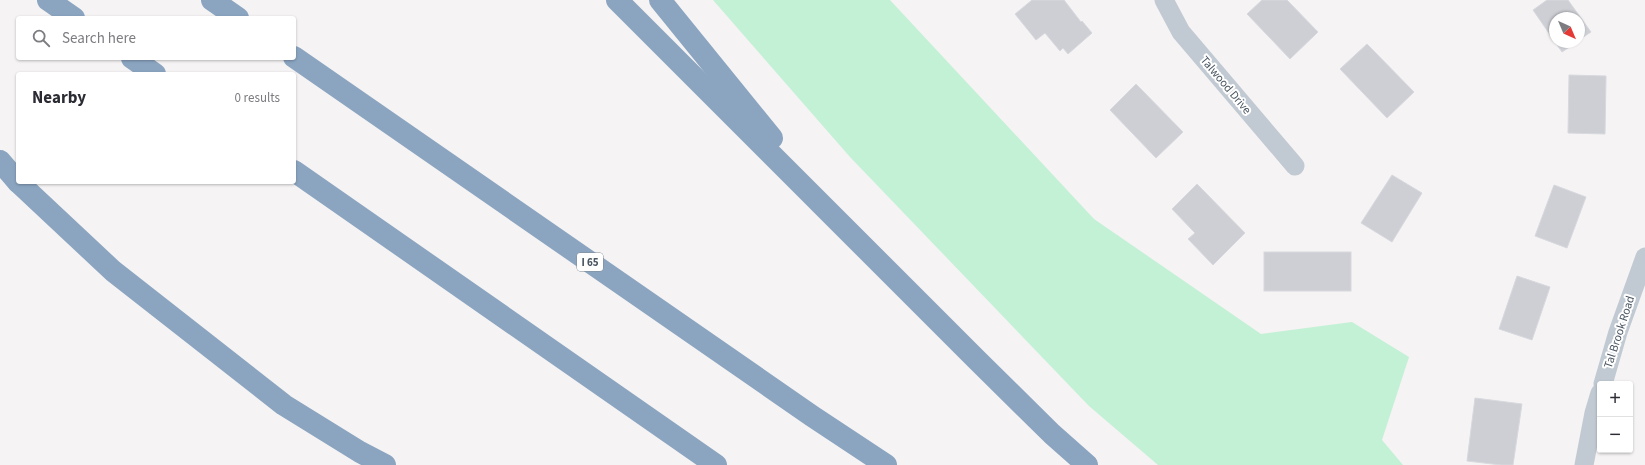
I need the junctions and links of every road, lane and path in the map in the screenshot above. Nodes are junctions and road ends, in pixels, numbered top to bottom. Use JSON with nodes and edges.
{"nodes":[{"id":1,"x":48,"y":0,"type":"edge"},
{"id":2,"x":212,"y":0,"type":"edge"},
{"id":3,"x":617,"y":0,"type":"edge"},
{"id":4,"x":660,"y":0,"type":"edge"},
{"id":5,"x":1164,"y":0,"type":"edge"},
{"id":6,"x":71,"y":16,"type":"edge"},
{"id":7,"x":235,"y":16,"type":"edge"},
{"id":8,"x":296,"y":58,"type":"edge"},
{"id":9,"x":135,"y":60,"type":"edge"},
{"id":10,"x":152,"y":72,"type":"edge"},
{"id":11,"x":0,"y":161,"type":"edge"},
{"id":12,"x":1295,"y":166,"type":"dead end"},
{"id":13,"x":296,"y":172,"type":"edge"},
{"id":14,"x":16,"y":180,"type":"edge"},
{"id":15,"x":20,"y":184,"type":"edge"},
{"id":16,"x":844,"y":228,"type":"junction"},
{"id":17,"x":1645,"y":257,"type":"edge"},
{"id":18,"x":1604,"y":381,"type":"edge"},
{"id":19,"x":1597,"y":403,"type":"edge"},
{"id":20,"x":385,"y":465,"type":"edge"},
{"id":21,"x":716,"y":465,"type":"edge"},
{"id":22,"x":886,"y":465,"type":"edge"},
{"id":23,"x":1087,"y":465,"type":"edge"},
{"id":24,"x":1584,"y":465,"type":"edge"}],
"edges":[{"from":1,"to":6,"type":"highway"},
{"from":2,"to":7,"type":"highway"},
{"from":3,"to":16,"type":"highway"},
{"from":4,"to":16,"type":"highway"},
{"from":5,"to":12,"type":"street","name":"Talwood Drive"},
{"from":8,"to":22,"type":"highway","number":"I 65"},
{"from":9,"to":10,"type":"highway"},
{"from":11,"to":14,"type":"highway"},
{"from":13,"to":21,"type":"highway"},
{"from":15,"to":20,"type":"highway"},
{"from":16,"to":23,"type":"highway"},
{"from":17,"to":18,"type":"street","name":"Tal Brook Road"},
{"from":19,"to":24,"type":"street"}]}
